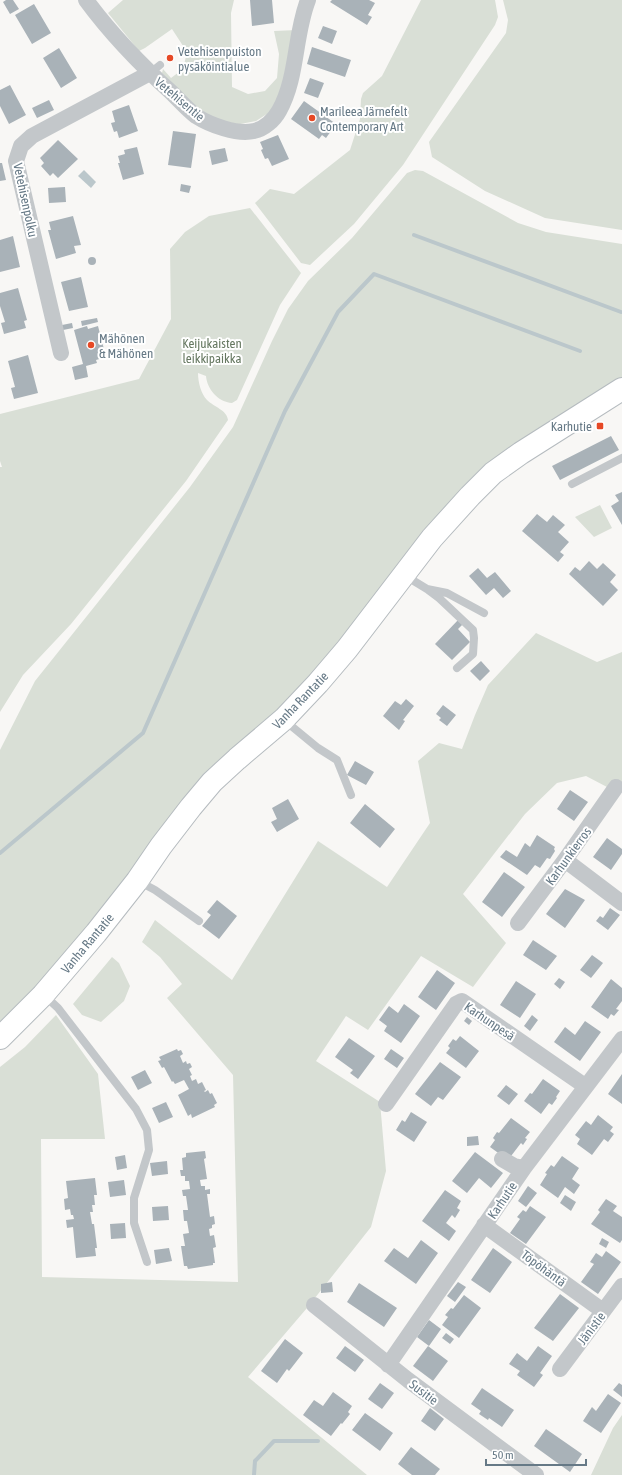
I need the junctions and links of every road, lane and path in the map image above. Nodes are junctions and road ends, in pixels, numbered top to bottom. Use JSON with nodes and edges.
{"nodes":[{"id":1,"x":86,"y":0,"type":"edge"},
{"id":2,"x":308,"y":0,"type":"edge"},
{"id":3,"x":155,"y":69,"type":"junction"},
{"id":4,"x":61,"y":353,"type":"dead end"},
{"id":5,"x":622,"y":389,"type":"edge"},
{"id":6,"x":622,"y":458,"type":"edge"},
{"id":7,"x":572,"y":484,"type":"dead end"},
{"id":8,"x":404,"y":574,"type":"junction"},
{"id":9,"x":427,"y":589,"type":"junction"},
{"id":10,"x":484,"y":613,"type":"dead end"},
{"id":11,"x":457,"y":668,"type":"dead end"},
{"id":12,"x":284,"y":720,"type":"junction"},
{"id":13,"x":616,"y":787,"type":"dead end"},
{"id":14,"x":351,"y":795,"type":"dead end"},
{"id":15,"x":566,"y":860,"type":"junction"},
{"id":16,"x":137,"y":881,"type":"junction"},
{"id":17,"x":622,"y":903,"type":"edge"},
{"id":18,"x":199,"y":921,"type":"dead end"},
{"id":19,"x":518,"y":923,"type":"dead end"},
{"id":20,"x":43,"y":995,"type":"junction"},
{"id":21,"x":0,"y":1038,"type":"edge"},
{"id":22,"x":622,"y":1039,"type":"edge"},
{"id":23,"x":585,"y":1086,"type":"junction"},
{"id":24,"x":386,"y":1104,"type":"dead end"},
{"id":25,"x":502,"y":1159,"type":"dead end"},
{"id":26,"x":524,"y":1168,"type":"junction"},
{"id":27,"x":484,"y":1225,"type":"junction"},
{"id":28,"x":147,"y":1262,"type":"dead end"},
{"id":29,"x":622,"y":1286,"type":"edge"},
{"id":30,"x":314,"y":1305,"type":"dead end"},
{"id":31,"x":604,"y":1311,"type":"junction"},
{"id":32,"x":388,"y":1365,"type":"junction"},
{"id":33,"x":560,"y":1369,"type":"dead end"},
{"id":34,"x":536,"y":1475,"type":"edge"}],
"edges":[{"from":1,"to":3,"type":"street","name":"Vetehisentie"},
{"from":2,"to":3,"type":"street","name":"Vetehisentie"},
{"from":3,"to":4,"type":"street","name":"Vetehisenpolku"},
{"from":5,"to":8,"type":"main road","name":"Vanha Rantatie"},
{"from":6,"to":7,"type":"lane"},
{"from":8,"to":9,"type":"lane"},
{"from":8,"to":12,"type":"main road","name":"Vanha Rantatie"},
{"from":9,"to":10,"type":"lane"},
{"from":9,"to":11,"type":"lane"},
{"from":12,"to":14,"type":"lane"},
{"from":12,"to":16,"type":"main road","name":"Vanha Rantatie"},
{"from":13,"to":15,"type":"street","name":"Karhunkierros"},
{"from":15,"to":17,"type":"street"},
{"from":15,"to":19,"type":"street","name":"Karhunkierros"},
{"from":16,"to":18,"type":"lane"},
{"from":16,"to":20,"type":"main road","name":"Vanha Rantatie"},
{"from":20,"to":21,"type":"main road","name":"Vanha Rantatie"},
{"from":20,"to":28,"type":"lane"},
{"from":22,"to":23,"type":"street","name":"Karhutie"},
{"from":23,"to":24,"type":"street","name":"Karhunpesä"},
{"from":23,"to":26,"type":"street","name":"Karhutie"},
{"from":25,"to":26,"type":"street"},
{"from":26,"to":27,"type":"street","name":"Karhutie"},
{"from":27,"to":31,"type":"street","name":"Töpöhäntä"},
{"from":27,"to":32,"type":"street","name":"Karhutie"},
{"from":29,"to":31,"type":"street","name":"Jänistie"},
{"from":30,"to":32,"type":"street","name":"Susitie"},
{"from":31,"to":33,"type":"street","name":"Jänistie"},
{"from":32,"to":34,"type":"street","name":"Susitie"}]}
